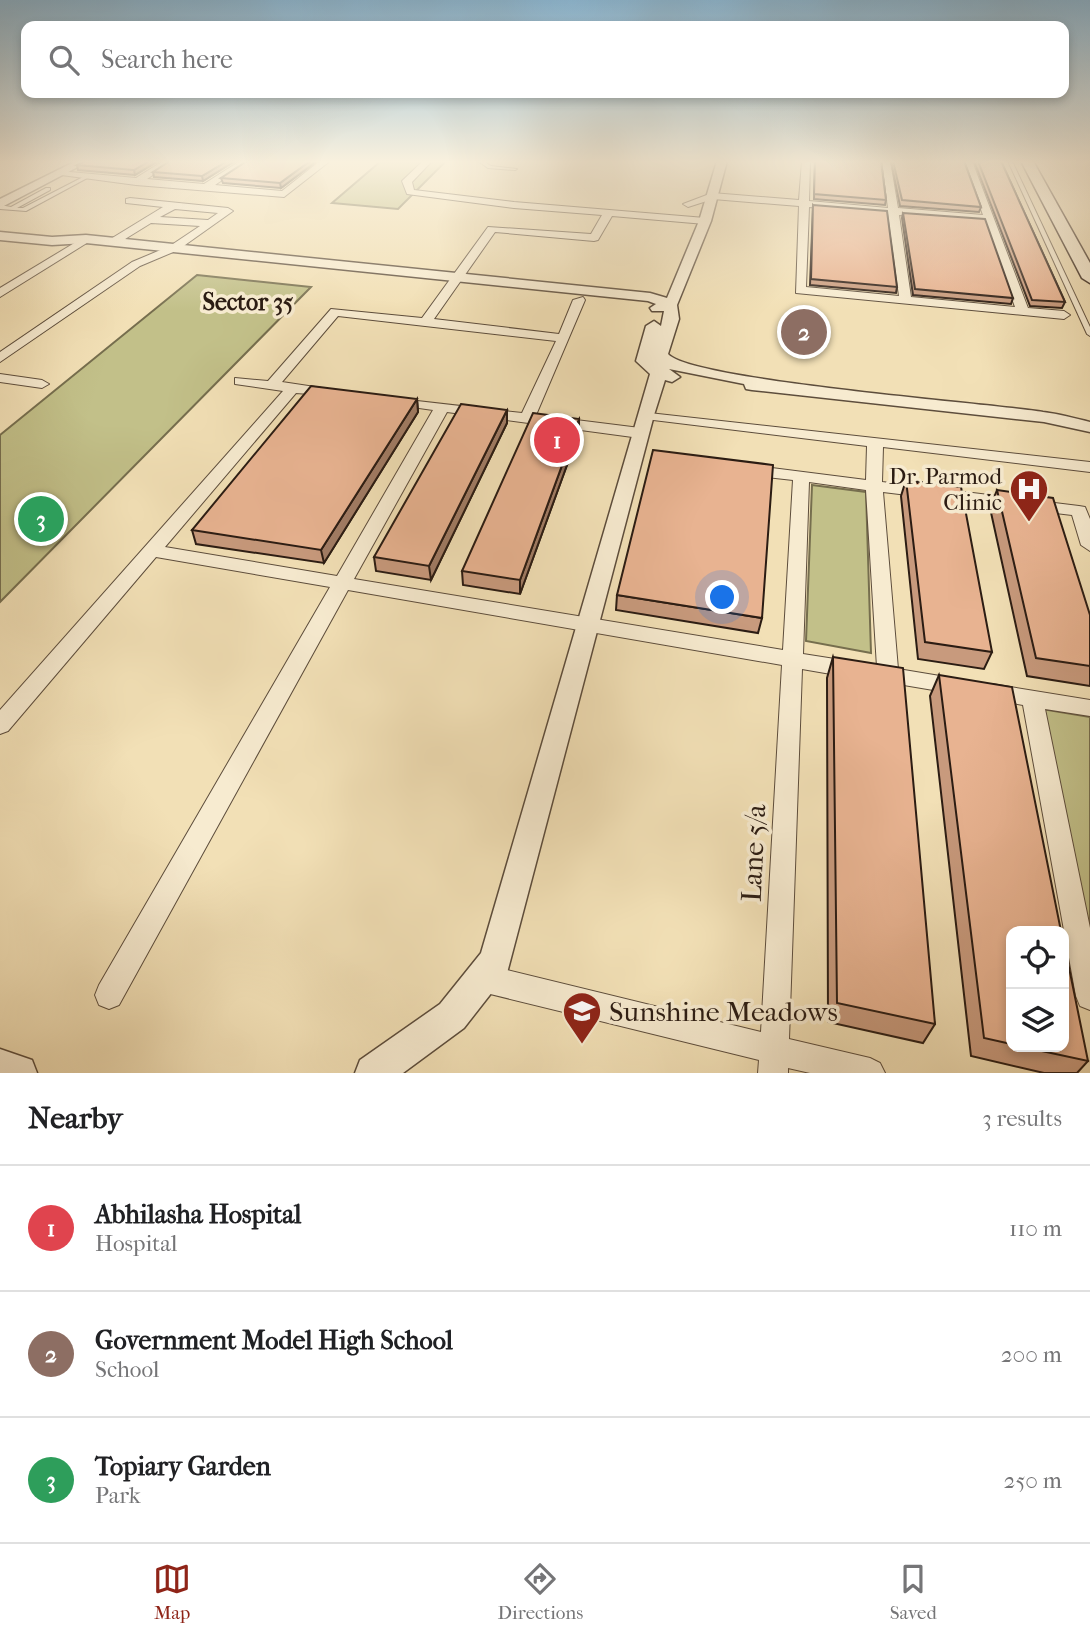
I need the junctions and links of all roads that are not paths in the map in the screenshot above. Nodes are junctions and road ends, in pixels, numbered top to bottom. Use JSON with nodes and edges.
{"nodes":[{"id":1,"x":162,"y":211,"type":"edge"},
{"id":2,"x":228,"y":211,"type":"edge"},
{"id":3,"x":591,"y":211,"type":"edge"},
{"id":4,"x":708,"y":211,"type":"edge"},
{"id":5,"x":804,"y":211,"type":"edge"},
{"id":6,"x":895,"y":211,"type":"joint"},
{"id":7,"x":986,"y":211,"type":"edge"},
{"id":8,"x":1033,"y":211,"type":"edge"},
{"id":9,"x":1054,"y":211,"type":"edge"},
{"id":10,"x":1070,"y":211,"type":"edge"},
{"id":11,"x":609,"y":213,"type":"junction"},
{"id":12,"x":989,"y":219,"type":"junction"},
{"id":13,"x":148,"y":220,"type":"junction"},
{"id":14,"x":705,"y":221,"type":"junction"},
{"id":15,"x":211,"y":223,"type":"junction"},
{"id":16,"x":0,"y":229,"type":"edge"},
{"id":17,"x":0,"y":236,"type":"edge"},
{"id":18,"x":69,"y":239,"type":"junction"},
{"id":19,"x":86,"y":239,"type":"junction"},
{"id":20,"x":113,"y":242,"type":"junction"},
{"id":21,"x":1090,"y":246,"type":"edge"},
{"id":22,"x":173,"y":248,"type":"junction"},
{"id":23,"x":1090,"y":278,"type":"edge"},
{"id":24,"x":459,"y":279,"type":"junction"},
{"id":25,"x":0,"y":293,"type":"edge"},
{"id":26,"x":579,"y":300,"type":"dead end"},
{"id":27,"x":906,"y":301,"type":"junction"},
{"id":28,"x":663,"y":306,"type":"junction"},
{"id":29,"x":1023,"y":311,"type":"junction"},
{"id":30,"x":1065,"y":315,"type":"dead end"},
{"id":31,"x":425,"y":323,"type":"junction"},
{"id":32,"x":1090,"y":334,"type":"edge"},
{"id":33,"x":564,"y":338,"type":"junction"},
{"id":34,"x":0,"y":358,"type":"edge"},
{"id":35,"x":661,"y":367,"type":"junction"},
{"id":36,"x":0,"y":378,"type":"edge"},
{"id":37,"x":240,"y":381,"type":"dead end"},
{"id":38,"x":42,"y":384,"type":"dead end"},
{"id":39,"x":272,"y":385,"type":"junction"},
{"id":40,"x":293,"y":388,"type":"junction"},
{"id":41,"x":347,"y":395,"type":"edge"},
{"id":42,"x":374,"y":398,"type":"edge"},
{"id":43,"x":442,"y":407,"type":"junction"},
{"id":44,"x":1044,"y":417,"type":"junction"},
{"id":45,"x":527,"y":418,"type":"junction"},
{"id":46,"x":1090,"y":418,"type":"edge"},
{"id":47,"x":1090,"y":427,"type":"edge"},
{"id":48,"x":642,"y":440,"type":"junction"},
{"id":49,"x":875,"y":442,"type":"junction"},
{"id":50,"x":732,"y":467,"type":"edge"},
{"id":51,"x":1090,"y":467,"type":"edge"},
{"id":52,"x":801,"y":477,"type":"junction"},
{"id":53,"x":874,"y":486,"type":"junction"},
{"id":54,"x":1090,"y":545,"type":"edge"},
{"id":55,"x":153,"y":551,"type":"junction"},
{"id":56,"x":340,"y":584,"type":"junction"},
{"id":57,"x":588,"y":625,"type":"junction"},
{"id":58,"x":792,"y":660,"type":"junction"},
{"id":59,"x":888,"y":675,"type":"junction"},
{"id":60,"x":1032,"y":698,"type":"junction"},
{"id":61,"x":1090,"y":708,"type":"edge"},
{"id":62,"x":0,"y":725,"type":"edge"},
{"id":63,"x":482,"y":978,"type":"junction"},
{"id":64,"x":109,"y":995,"type":"dead end"},
{"id":65,"x":1090,"y":996,"type":"edge"},
{"id":66,"x":774,"y":1061,"type":"edge"},
{"id":67,"x":0,"y":1067,"type":"edge"},
{"id":68,"x":19,"y":1073,"type":"edge"},
{"id":69,"x":373,"y":1073,"type":"edge"},
{"id":70,"x":870,"y":1073,"type":"edge"}],
"edges":[{"from":1,"to":13,"type":"street"},
{"from":2,"to":15,"type":"street"},
{"from":3,"to":11,"type":"street"},
{"from":4,"to":14,"type":"street"},
{"from":5,"to":27,"type":"street"},
{"from":6,"to":12,"type":"street"},
{"from":6,"to":27,"type":"street"},
{"from":7,"to":12,"type":"street"},
{"from":8,"to":32,"type":"lane"},
{"from":9,"to":23,"type":"main road"},
{"from":10,"to":21,"type":"main road"},
{"from":11,"to":14,"type":"street"},
{"from":11,"to":24,"type":"street"},
{"from":12,"to":29,"type":"street"},
{"from":13,"to":15,"type":"street"},
{"from":13,"to":20,"type":"street"},
{"from":14,"to":28,"type":"street"},
{"from":15,"to":22,"type":"street"},
{"from":16,"to":18,"type":"street"},
{"from":17,"to":18,"type":"street"},
{"from":18,"to":19,"type":"street"},
{"from":19,"to":20,"type":"street"},
{"from":19,"to":25,"type":"street"},
{"from":20,"to":22,"type":"street"},
{"from":22,"to":24,"type":"street"},
{"from":22,"to":34,"type":"street"},
{"from":24,"to":28,"type":"street"},
{"from":24,"to":31,"type":"street"},
{"from":26,"to":33,"type":"street"},
{"from":27,"to":29,"type":"street"},
{"from":28,"to":35,"type":"street"},
{"from":29,"to":30,"type":"street"},
{"from":31,"to":33,"type":"street"},
{"from":31,"to":39,"type":"street"},
{"from":33,"to":45,"type":"street"},
{"from":35,"to":44,"type":"street"},
{"from":35,"to":48,"type":"street"},
{"from":36,"to":38,"type":"street"},
{"from":37,"to":39,"type":"street"},
{"from":39,"to":40,"type":"street"},
{"from":40,"to":41,"type":"street"},
{"from":40,"to":55,"type":"street"},
{"from":42,"to":43,"type":"street"},
{"from":43,"to":45,"type":"street"},
{"from":43,"to":56,"type":"street"},
{"from":44,"to":46,"type":"street"},
{"from":44,"to":47,"type":"street"},
{"from":45,"to":48,"type":"street"},
{"from":48,"to":49,"type":"street"},
{"from":48,"to":57,"type":"street"},
{"from":49,"to":51,"type":"street"},
{"from":49,"to":53,"type":"street"},
{"from":50,"to":52,"type":"street"},
{"from":52,"to":53,"type":"street"},
{"from":52,"to":58,"type":"street","name":"Lane 5/a"},
{"from":53,"to":54,"type":"street"},
{"from":53,"to":59,"type":"street"},
{"from":55,"to":56,"type":"street"},
{"from":55,"to":62,"type":"street"},
{"from":56,"to":57,"type":"street"},
{"from":56,"to":64,"type":"street"},
{"from":57,"to":58,"type":"street"},
{"from":57,"to":63,"type":"street"},
{"from":58,"to":59,"type":"street"},
{"from":58,"to":66,"type":"street","name":"Lane 5/a"},
{"from":59,"to":60,"type":"street"},
{"from":60,"to":61,"type":"street"},
{"from":60,"to":65,"type":"street"},
{"from":63,"to":66,"type":"street"},
{"from":63,"to":69,"type":"street"},
{"from":66,"to":70,"type":"street"},
{"from":67,"to":68,"type":"street"}]}
